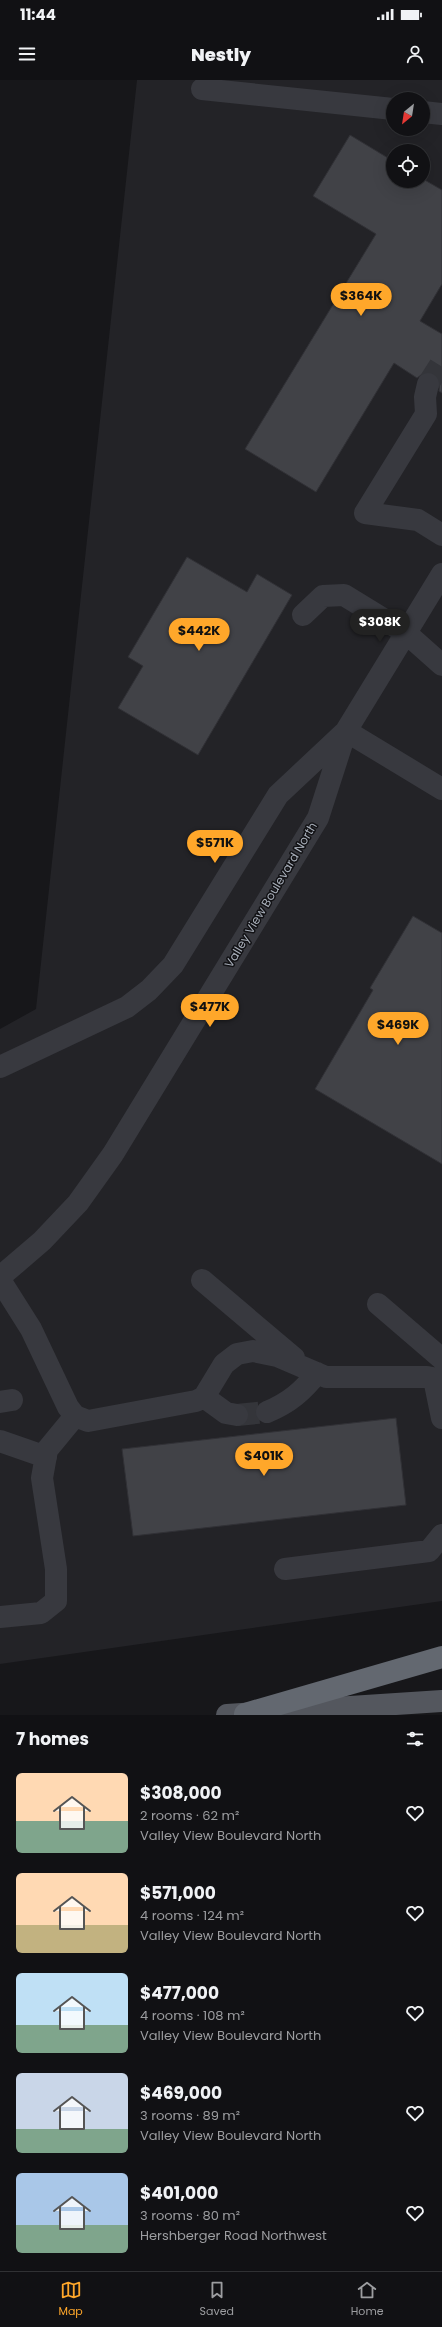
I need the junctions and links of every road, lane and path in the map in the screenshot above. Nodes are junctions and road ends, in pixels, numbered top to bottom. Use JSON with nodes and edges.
{"nodes":[{"id":1,"x":202,"y":89,"type":"dead end"},
{"id":2,"x":386,"y":108,"type":"edge"},
{"id":3,"x":430,"y":113,"type":"edge"},
{"id":4,"x":442,"y":114,"type":"edge"},
{"id":5,"x":428,"y":384,"type":"tunnel mouth"},
{"id":6,"x":434,"y":413,"type":"edge"},
{"id":7,"x":442,"y":535,"type":"edge"},
{"id":8,"x":442,"y":574,"type":"edge"},
{"id":9,"x":303,"y":615,"type":"dead end"},
{"id":10,"x":406,"y":633,"type":"junction"},
{"id":11,"x":442,"y":665,"type":"edge"},
{"id":12,"x":346,"y":730,"type":"junction"},
{"id":13,"x":442,"y":789,"type":"edge"},
{"id":14,"x":0,"y":1067,"type":"edge"},
{"id":15,"x":0,"y":1276,"type":"edge"},
{"id":16,"x":0,"y":1280,"type":"edge"},
{"id":17,"x":202,"y":1280,"type":"dead end"},
{"id":18,"x":378,"y":1304,"type":"dead end"},
{"id":19,"x":442,"y":1359,"type":"edge"},
{"id":20,"x":310,"y":1370,"type":"junction"},
{"id":21,"x":438,"y":1379,"type":"edge"},
{"id":22,"x":204,"y":1397,"type":"junction"},
{"id":23,"x":267,"y":1412,"type":"tunnel mouth"},
{"id":24,"x":237,"y":1415,"type":"tunnel mouth"},
{"id":25,"x":75,"y":1416,"type":"junction"},
{"id":26,"x":442,"y":1418,"type":"edge"},
{"id":27,"x":0,"y":1441,"type":"edge"},
{"id":28,"x":46,"y":1456,"type":"junction"},
{"id":29,"x":442,"y":1535,"type":"edge"},
{"id":30,"x":285,"y":1569,"type":"dead end"},
{"id":31,"x":0,"y":1617,"type":"edge"},
{"id":32,"x":442,"y":1657,"type":"edge"},
{"id":33,"x":442,"y":1701,"type":"edge"},
{"id":34,"x":236,"y":1714,"type":"edge"}],
"edges":[{"from":1,"to":2,"type":"street"},
{"from":3,"to":4,"type":"street"},
{"from":5,"to":6,"type":"street"},
{"from":6,"to":7,"type":"street"},
{"from":8,"to":10,"type":"street","name":"Valley View Boulevard North"},
{"from":9,"to":10,"type":"street"},
{"from":10,"to":11,"type":"street"},
{"from":10,"to":12,"type":"street","name":"Valley View Boulevard North"},
{"from":12,"to":13,"type":"street"},
{"from":12,"to":14,"type":"street","name":"Valley View Boulevard North"},
{"from":12,"to":15,"type":"street","name":"Valley View Boulevard North"},
{"from":16,"to":25,"type":"street"},
{"from":17,"to":20,"type":"street"},
{"from":18,"to":19,"type":"street"},
{"from":20,"to":21,"type":"street"},
{"from":20,"to":22,"type":"street"},
{"from":20,"to":23,"type":"street"},
{"from":21,"to":26,"type":"street"},
{"from":22,"to":24,"type":"street"},
{"from":22,"to":25,"type":"street"},
{"from":25,"to":28,"type":"street"},
{"from":27,"to":28,"type":"street"},
{"from":28,"to":31,"type":"street"},
{"from":29,"to":30,"type":"street"},
{"from":32,"to":34,"type":"highway"},
{"from":33,"to":34,"type":"main road"}]}
